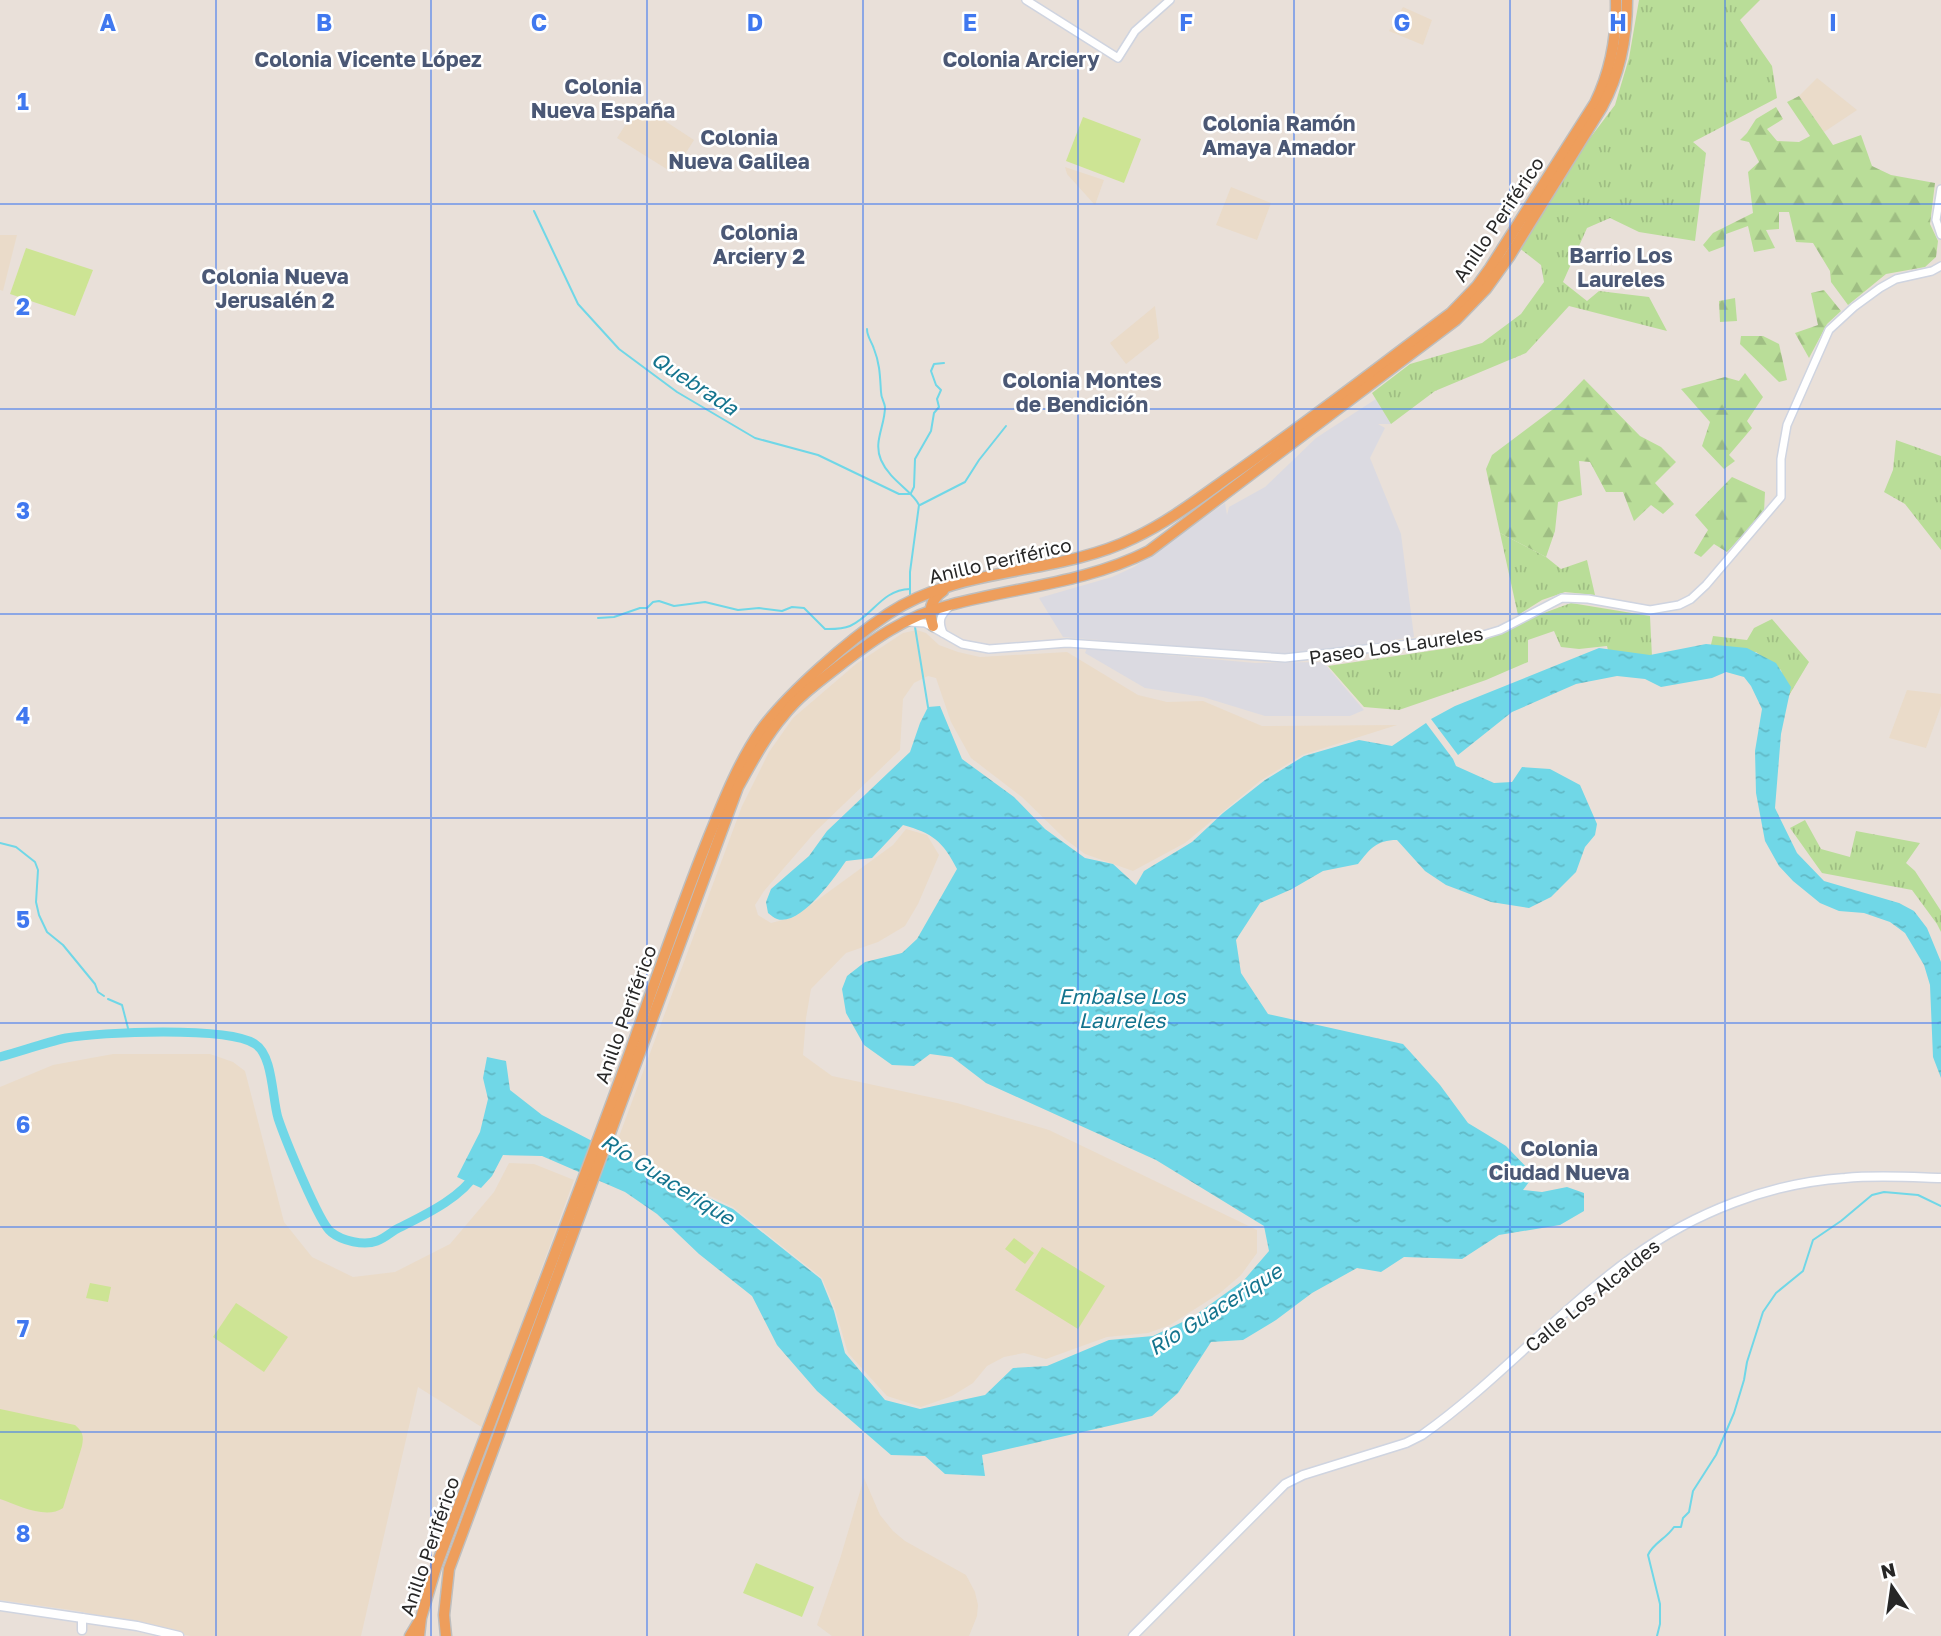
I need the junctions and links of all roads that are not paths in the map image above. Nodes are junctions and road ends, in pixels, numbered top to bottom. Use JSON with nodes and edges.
{"nodes":[{"id":1,"x":1026,"y":0,"type":"edge"},
{"id":2,"x":1170,"y":0,"type":"edge"},
{"id":3,"x":1616,"y":0,"type":"edge"},
{"id":4,"x":1627,"y":0,"type":"edge"},
{"id":5,"x":1941,"y":189,"type":"edge"},
{"id":6,"x":1941,"y":235,"type":"edge"},
{"id":7,"x":1941,"y":266,"type":"edge"},
{"id":8,"x":1059,"y":564,"type":"junction"},
{"id":9,"x":1058,"y":583,"type":"junction"},
{"id":10,"x":949,"y":587,"type":"junction"},
{"id":11,"x":951,"y":604,"type":"junction"},
{"id":12,"x":930,"y":611,"type":"junction"},
{"id":13,"x":900,"y":623,"type":"junction"},
{"id":14,"x":933,"y":626,"type":"junction"},
{"id":15,"x":943,"y":634,"type":"junction"},
{"id":16,"x":609,"y":1122,"type":"junction"},
{"id":17,"x":1941,"y":1178,"type":"edge"},
{"id":18,"x":578,"y":1208,"type":"junction"},
{"id":19,"x":1311,"y":1474,"type":"junction"},
{"id":20,"x":0,"y":1608,"type":"edge"},
{"id":21,"x":82,"y":1618,"type":"junction"},
{"id":22,"x":421,"y":1618,"type":"junction"},
{"id":23,"x":82,"y":1630,"type":"dead end"},
{"id":24,"x":1137,"y":1635,"type":"edge"},
{"id":25,"x":179,"y":1636,"type":"edge"},
{"id":26,"x":410,"y":1636,"type":"edge"},
{"id":27,"x":419,"y":1636,"type":"edge"},
{"id":28,"x":446,"y":1636,"type":"edge"}],
"edges":[{"from":1,"to":2,"type":"street"},
{"from":3,"to":8,"type":"highway","name":"Anillo Periférico"},
{"from":4,"to":9,"type":"highway","name":"Anillo Periférico"},
{"from":5,"to":6,"type":"street"},
{"from":7,"to":15,"type":"street","name":"Paseo Los Laureles"},
{"from":8,"to":9,"type":"highway"},
{"from":8,"to":10,"type":"highway","name":"Anillo Periférico"},
{"from":9,"to":11,"type":"highway","name":"Anillo Periférico"},
{"from":10,"to":12,"type":"highway"},
{"from":10,"to":16,"type":"highway","name":"Anillo Periférico"},
{"from":11,"to":12,"type":"highway","name":"Anillo Periférico"},
{"from":11,"to":15,"type":"street"},
{"from":12,"to":13,"type":"highway","name":"Anillo Periférico"},
{"from":12,"to":14,"type":"highway"},
{"from":13,"to":14,"type":"street"},
{"from":13,"to":16,"type":"highway","name":"Anillo Periférico"},
{"from":14,"to":15,"type":"street","name":"Paseo Los Laureles"},
{"from":16,"to":18,"type":"highway","name":"Anillo Periférico"},
{"from":17,"to":19,"type":"main road","name":"Calle Los Alcaldes"},
{"from":18,"to":22,"type":"highway","name":"Anillo Periférico"},
{"from":18,"to":28,"type":"highway","name":"Anillo Periférico"},
{"from":19,"to":24,"type":"main road","name":"Calle Los Alcaldes"},
{"from":19,"to":24,"type":"main road","name":"Calle Los Alcaldes"},
{"from":20,"to":21,"type":"main road"},
{"from":21,"to":23,"type":"main road"},
{"from":21,"to":25,"type":"main road"},
{"from":22,"to":26,"type":"highway"},
{"from":22,"to":27,"type":"highway","name":"Anillo Periférico"}]}
